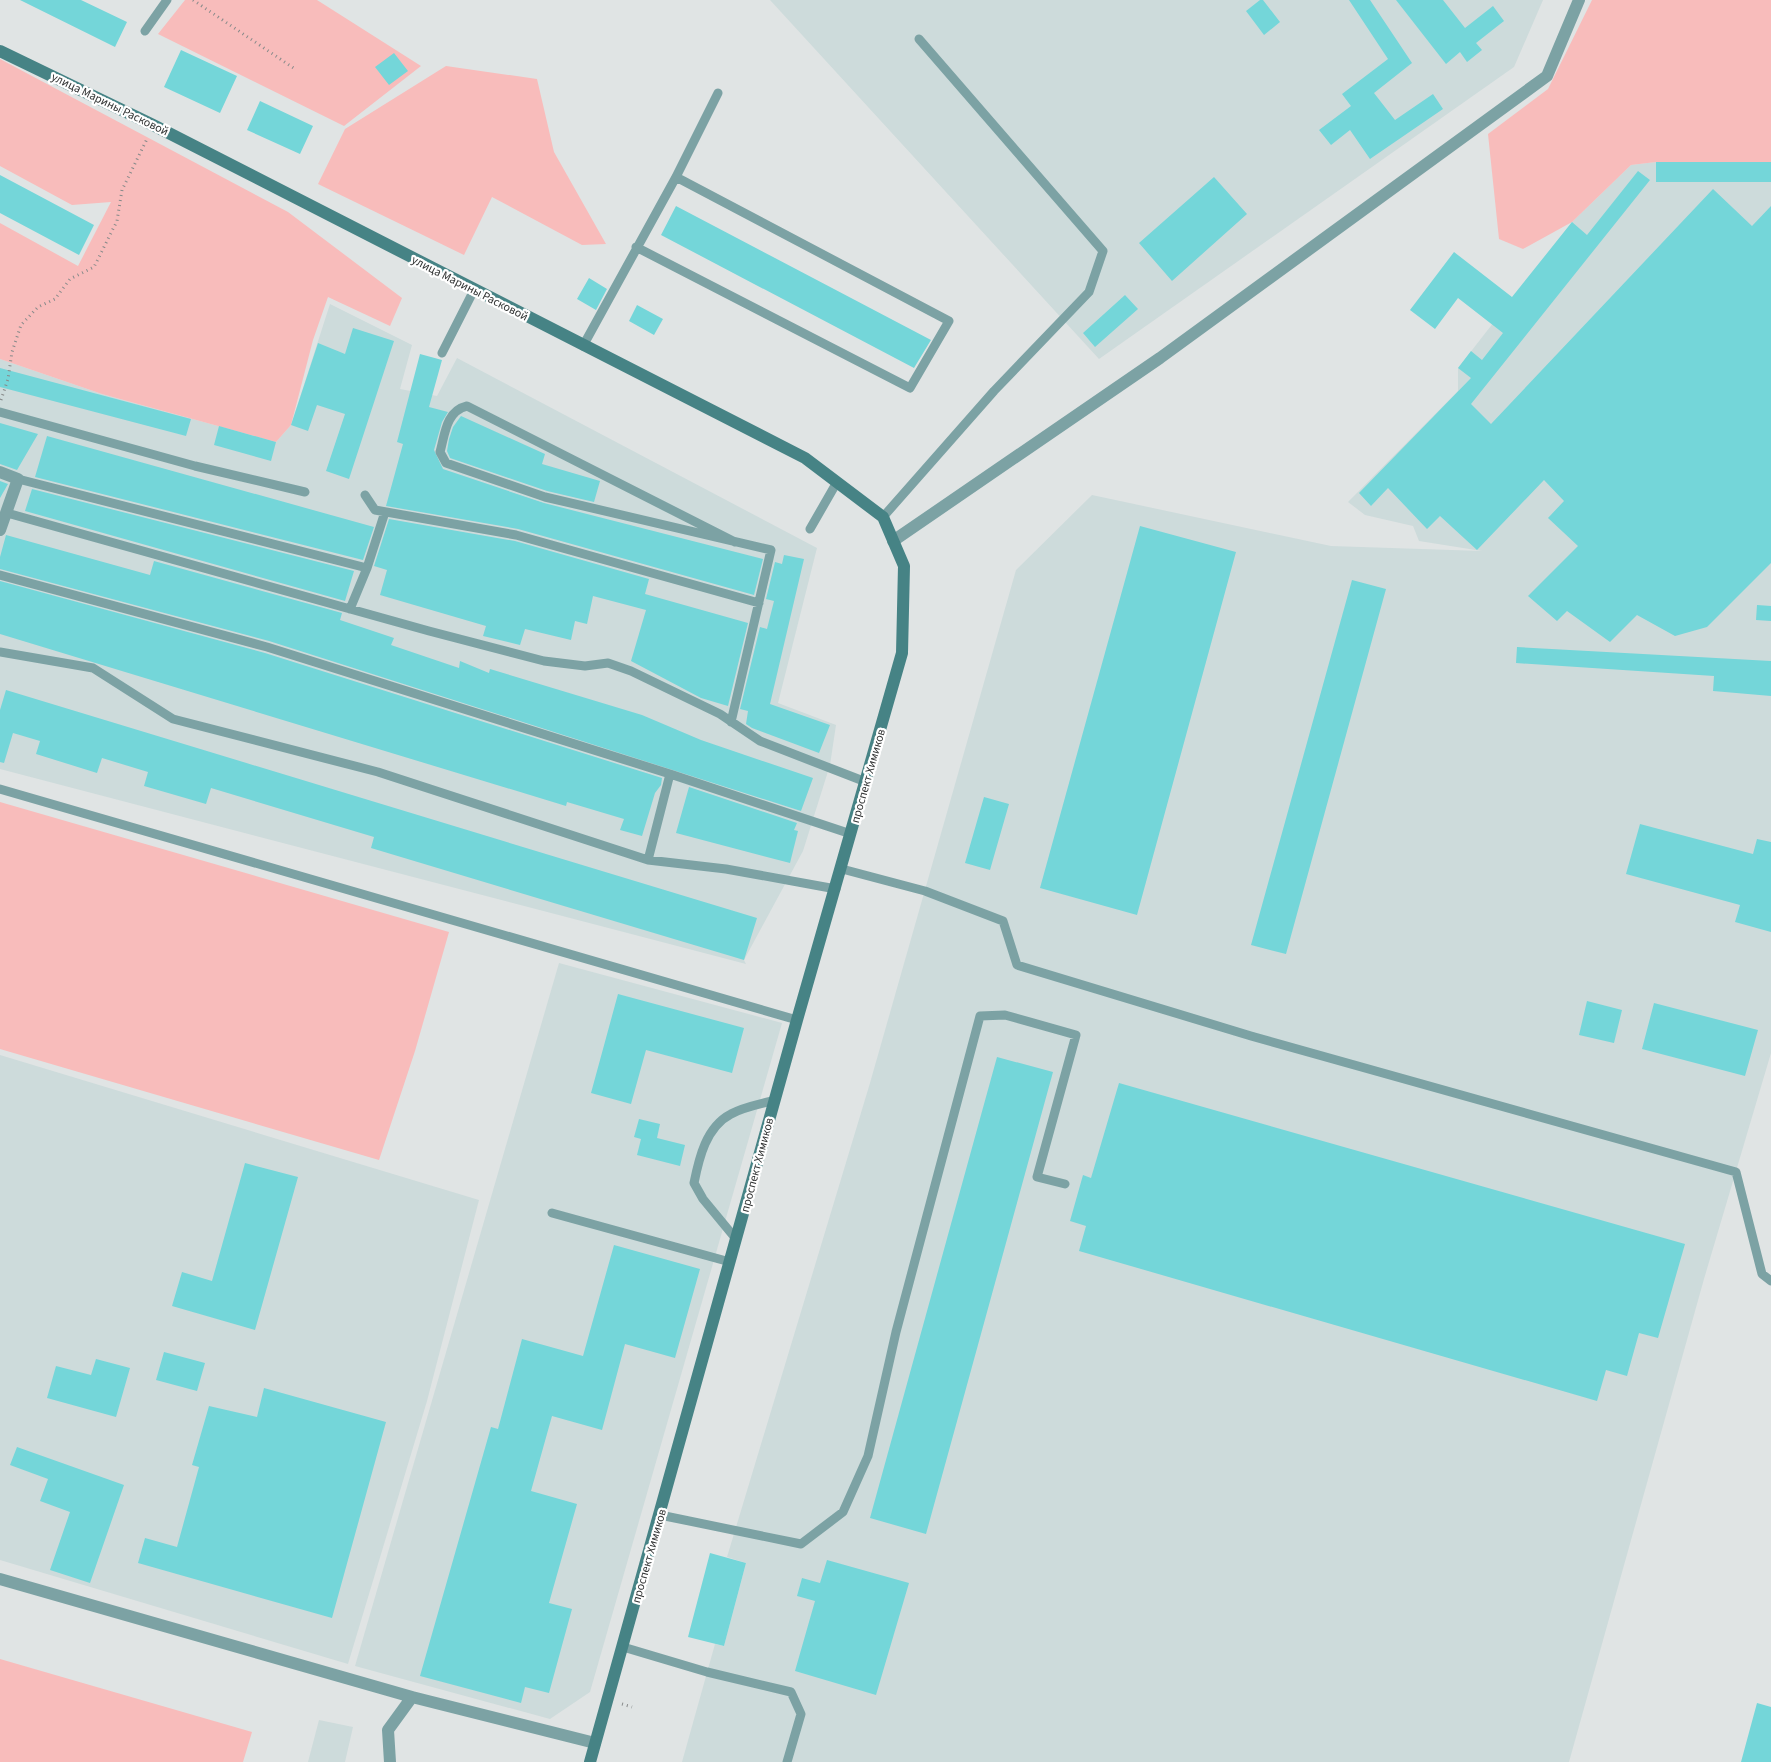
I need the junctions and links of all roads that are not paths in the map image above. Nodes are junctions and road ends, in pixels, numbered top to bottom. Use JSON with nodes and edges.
{"nodes":[{"id":1,"x":167,"y":0,"type":"edge"},
{"id":2,"x":1579,"y":0,"type":"edge"},
{"id":3,"x":146,"y":31,"type":"dead end"},
{"id":4,"x":919,"y":40,"type":"dead end"},
{"id":5,"x":0,"y":51,"type":"edge"},
{"id":6,"x":718,"y":93,"type":"dead end"},
{"id":7,"x":676,"y":177,"type":"junction"},
{"id":8,"x":636,"y":246,"type":"junction"},
{"id":9,"x":474,"y":290,"type":"junction"},
{"id":10,"x":584,"y":346,"type":"junction"},
{"id":11,"x":442,"y":353,"type":"dead end"},
{"id":12,"x":0,"y":412,"type":"edge"},
{"id":13,"x":0,"y":472,"type":"edge"},
{"id":14,"x":18,"y":479,"type":"junction"},
{"id":15,"x":837,"y":482,"type":"junction"},
{"id":16,"x":305,"y":492,"type":"dead end"},
{"id":17,"x":365,"y":495,"type":"dead end"},
{"id":18,"x":385,"y":512,"type":"junction"},
{"id":19,"x":7,"y":513,"type":"junction"},
{"id":20,"x":883,"y":517,"type":"junction"},
{"id":21,"x":810,"y":529,"type":"dead end"},
{"id":22,"x":0,"y":530,"type":"edge"},
{"id":23,"x":893,"y":541,"type":"junction"},
{"id":24,"x":735,"y":542,"type":"junction"},
{"id":25,"x":367,"y":568,"type":"junction"},
{"id":26,"x":0,"y":575,"type":"edge"},
{"id":27,"x":759,"y":603,"type":"junction"},
{"id":28,"x":350,"y":609,"type":"junction"},
{"id":29,"x":0,"y":652,"type":"edge"},
{"id":30,"x":731,"y":722,"type":"junction"},
{"id":31,"x":670,"y":774,"type":"junction"},
{"id":32,"x":866,"y":782,"type":"junction"},
{"id":33,"x":0,"y":789,"type":"edge"},
{"id":34,"x":851,"y":834,"type":"junction"},
{"id":35,"x":648,"y":860,"type":"junction"},
{"id":36,"x":842,"y":869,"type":"junction"},
{"id":37,"x":836,"y":889,"type":"junction"},
{"id":38,"x":797,"y":1020,"type":"junction"},
{"id":39,"x":775,"y":1100,"type":"junction"},
{"id":40,"x":1065,"y":1184,"type":"dead end"},
{"id":41,"x":552,"y":1213,"type":"dead end"},
{"id":42,"x":736,"y":1239,"type":"junction"},
{"id":43,"x":730,"y":1262,"type":"junction"},
{"id":44,"x":1771,"y":1281,"type":"edge"},
{"id":45,"x":660,"y":1515,"type":"junction"},
{"id":46,"x":0,"y":1579,"type":"edge"},
{"id":47,"x":623,"y":1646,"type":"junction"},
{"id":48,"x":412,"y":1696,"type":"junction"},
{"id":49,"x":595,"y":1743,"type":"junction"},
{"id":50,"x":390,"y":1762,"type":"edge"},
{"id":51,"x":590,"y":1762,"type":"edge"},
{"id":52,"x":787,"y":1762,"type":"edge"}],
"edges":[{"from":1,"to":3,"type":"lane"},
{"from":2,"to":23,"type":"street"},
{"from":4,"to":20,"type":"lane"},
{"from":5,"to":9,"type":"main road","name":"улица Марины Расковой"},
{"from":6,"to":7,"type":"lane"},
{"from":7,"to":8,"type":"lane"},
{"from":7,"to":8,"type":"lane"},
{"from":8,"to":10,"type":"lane"},
{"from":9,"to":10,"type":"main road","name":"улица Марины Расковой"},
{"from":9,"to":11,"type":"lane"},
{"from":10,"to":15,"type":"main road","name":"улица Марины Расковой"},
{"from":12,"to":16,"type":"lane"},
{"from":13,"to":14,"type":"street"},
{"from":14,"to":19,"type":"street"},
{"from":14,"to":25,"type":"lane"},
{"from":15,"to":20,"type":"main road","name":"улица Марины Расковой"},
{"from":15,"to":21,"type":"lane"},
{"from":17,"to":18,"type":"lane"},
{"from":18,"to":25,"type":"lane"},
{"from":18,"to":27,"type":"lane"},
{"from":19,"to":22,"type":"street"},
{"from":19,"to":28,"type":"lane"},
{"from":20,"to":23,"type":"main road"},
{"from":23,"to":32,"type":"main road","name":"проспект Химиков"},
{"from":24,"to":24,"type":"lane"},
{"from":24,"to":27,"type":"lane"},
{"from":25,"to":28,"type":"lane"},
{"from":26,"to":31,"type":"lane"},
{"from":27,"to":30,"type":"lane"},
{"from":28,"to":30,"type":"lane"},
{"from":29,"to":35,"type":"lane"},
{"from":30,"to":32,"type":"lane"},
{"from":31,"to":34,"type":"lane"},
{"from":31,"to":35,"type":"lane"},
{"from":32,"to":34,"type":"main road","name":"проспект Химиков"},
{"from":33,"to":38,"type":"lane"},
{"from":34,"to":36,"type":"main road","name":"проспект Химиков"},
{"from":35,"to":37,"type":"lane"},
{"from":36,"to":37,"type":"main road","name":"проспект Химиков"},
{"from":36,"to":44,"type":"lane"},
{"from":37,"to":38,"type":"main road","name":"проспект Химиков"},
{"from":38,"to":39,"type":"main road","name":"проспект Химиков"},
{"from":39,"to":42,"type":"main road","name":"проспект Химиков"},
{"from":39,"to":42,"type":"lane"},
{"from":40,"to":45,"type":"lane"},
{"from":41,"to":43,"type":"lane"},
{"from":42,"to":43,"type":"main road","name":"проспект Химиков"},
{"from":43,"to":45,"type":"main road","name":"проспект Химиков"},
{"from":45,"to":47,"type":"main road","name":"проспект Химиков"},
{"from":46,"to":48,"type":"street"},
{"from":47,"to":49,"type":"main road","name":"проспект Химиков"},
{"from":47,"to":52,"type":"lane"},
{"from":48,"to":49,"type":"street"},
{"from":48,"to":50,"type":"street"},
{"from":49,"to":51,"type":"main road","name":"проспект Химиков"}]}
